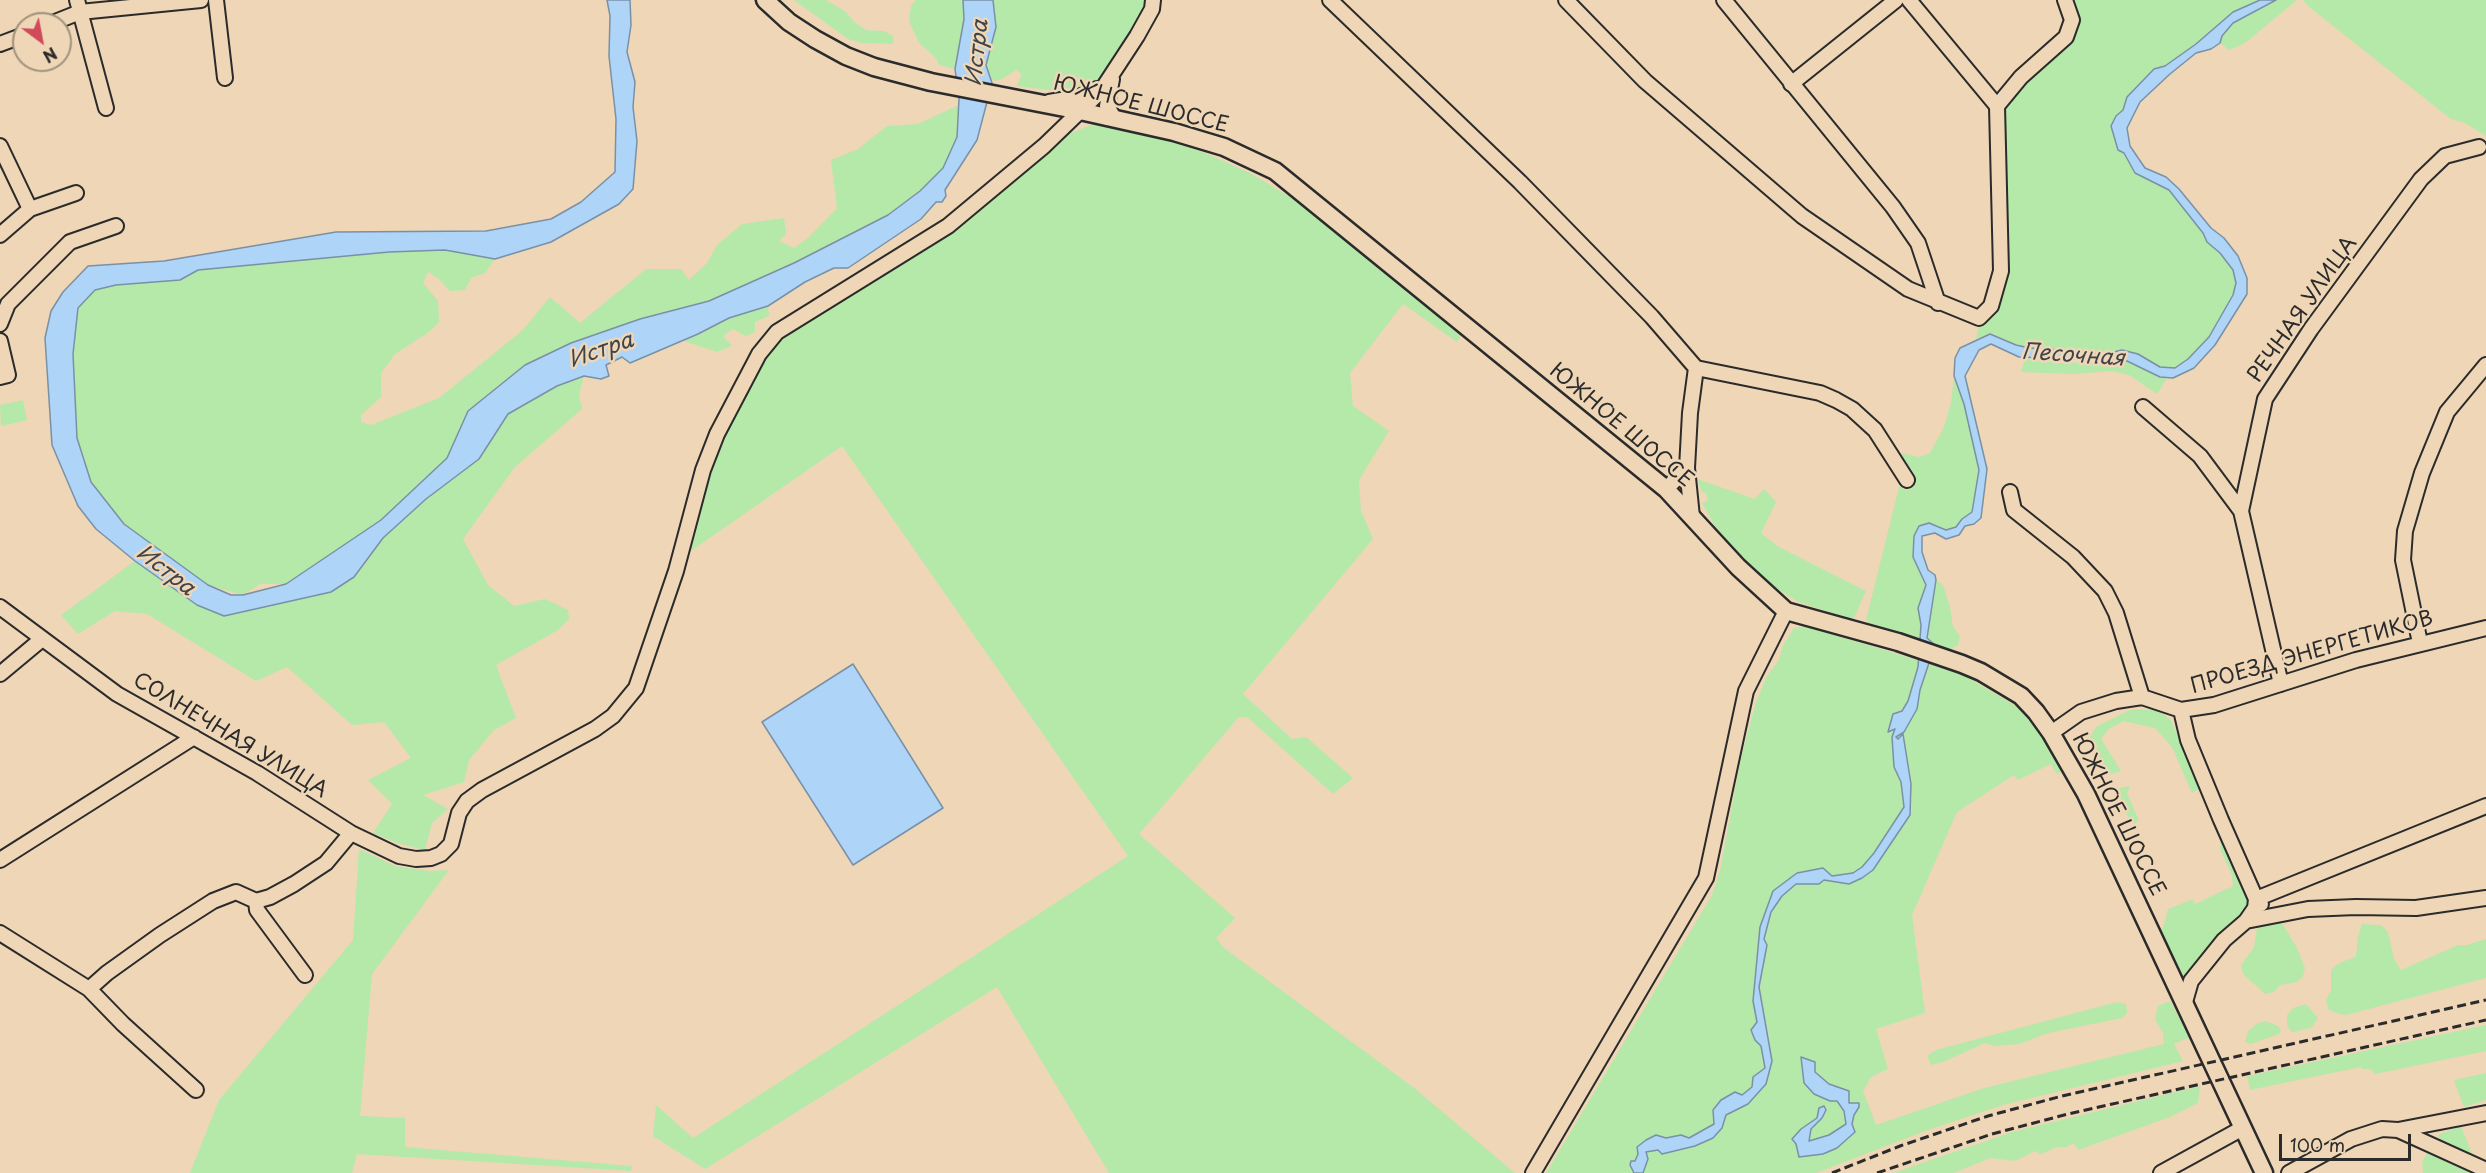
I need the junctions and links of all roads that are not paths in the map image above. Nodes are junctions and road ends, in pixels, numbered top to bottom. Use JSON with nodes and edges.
{"nodes":[{"id":1,"x":201,"y":0,"type":"edge"},
{"id":2,"x":216,"y":0,"type":"edge"},
{"id":3,"x":765,"y":0,"type":"edge"},
{"id":4,"x":1154,"y":0,"type":"edge"},
{"id":5,"x":1330,"y":0,"type":"edge"},
{"id":6,"x":1566,"y":0,"type":"edge"},
{"id":7,"x":1724,"y":0,"type":"edge"},
{"id":8,"x":1896,"y":0,"type":"edge"},
{"id":9,"x":1909,"y":0,"type":"edge"},
{"id":10,"x":2065,"y":0,"type":"edge"},
{"id":11,"x":78,"y":6,"type":"edge"},
{"id":12,"x":1114,"y":71,"type":"junction"},
{"id":13,"x":225,"y":78,"type":"dead end"},
{"id":14,"x":1791,"y":84,"type":"junction"},
{"id":15,"x":1038,"y":102,"type":"junction"},
{"id":16,"x":1997,"y":106,"type":"junction"},
{"id":17,"x":106,"y":108,"type":"dead end"},
{"id":18,"x":1080,"y":111,"type":"junction"},
{"id":19,"x":1113,"y":118,"type":"junction"},
{"id":20,"x":1057,"y":132,"type":"junction"},
{"id":21,"x":0,"y":146,"type":"edge"},
{"id":22,"x":2479,"y":147,"type":"dead end"},
{"id":23,"x":76,"y":193,"type":"dead end"},
{"id":24,"x":30,"y":209,"type":"junction"},
{"id":25,"x":116,"y":226,"type":"dead end"},
{"id":26,"x":0,"y":235,"type":"edge"},
{"id":27,"x":1938,"y":303,"type":"junction"},
{"id":28,"x":0,"y":324,"type":"edge"},
{"id":29,"x":0,"y":341,"type":"edge"},
{"id":30,"x":2486,"y":365,"type":"edge"},
{"id":31,"x":1696,"y":368,"type":"junction"},
{"id":32,"x":0,"y":377,"type":"edge"},
{"id":33,"x":2143,"y":407,"type":"dead end"},
{"id":34,"x":1687,"y":468,"type":"junction"},
{"id":35,"x":1907,"y":480,"type":"dead end"},
{"id":36,"x":1666,"y":489,"type":"junction"},
{"id":37,"x":2010,"y":492,"type":"dead end"},
{"id":38,"x":2241,"y":511,"type":"junction"},
{"id":39,"x":1692,"y":518,"type":"junction"},
{"id":40,"x":0,"y":608,"type":"edge"},
{"id":41,"x":1786,"y":611,"type":"junction"},
{"id":42,"x":2486,"y":628,"type":"edge"},
{"id":43,"x":42,"y":639,"type":"junction"},
{"id":44,"x":2420,"y":643,"type":"junction"},
{"id":45,"x":0,"y":674,"type":"edge"},
{"id":46,"x":2281,"y":684,"type":"junction"},
{"id":47,"x":2142,"y":698,"type":"junction"},
{"id":48,"x":2181,"y":710,"type":"junction"},
{"id":49,"x":2051,"y":733,"type":"junction"},
{"id":50,"x":194,"y":737,"type":"junction"},
{"id":51,"x":2486,"y":806,"type":"edge"},
{"id":52,"x":351,"y":833,"type":"junction"},
{"id":53,"x":0,"y":860,"type":"edge"},
{"id":54,"x":2486,"y":898,"type":"edge"},
{"id":55,"x":2256,"y":899,"type":"junction"},
{"id":56,"x":256,"y":901,"type":"junction"},
{"id":57,"x":2273,"y":915,"type":"junction"},
{"id":58,"x":2246,"y":921,"type":"junction"},
{"id":59,"x":0,"y":933,"type":"edge"},
{"id":60,"x":305,"y":975,"type":"dead end"},
{"id":61,"x":89,"y":989,"type":"junction"},
{"id":62,"x":2185,"y":1002,"type":"junction"},
{"id":63,"x":196,"y":1090,"type":"dead end"},
{"id":64,"x":2486,"y":1113,"type":"edge"},
{"id":65,"x":2239,"y":1124,"type":"junction"},
{"id":66,"x":2398,"y":1130,"type":"junction"},
{"id":67,"x":2486,"y":1170,"type":"edge"},
{"id":68,"x":1533,"y":1173,"type":"edge"},
{"id":69,"x":2161,"y":1173,"type":"edge"},
{"id":70,"x":2264,"y":1173,"type":"edge"},
{"id":71,"x":2289,"y":1173,"type":"edge"}],
"edges":[{"from":1,"to":11,"type":"street"},
{"from":2,"to":13,"type":"street"},
{"from":3,"to":15,"type":"main road","name":"ЮЖНОЕ ШОССЕ"},
{"from":4,"to":12,"type":"street"},
{"from":5,"to":31,"type":"street"},
{"from":6,"to":27,"type":"street"},
{"from":7,"to":14,"type":"street"},
{"from":8,"to":14,"type":"street"},
{"from":9,"to":16,"type":"street"},
{"from":10,"to":16,"type":"street"},
{"from":11,"to":17,"type":"street"},
{"from":12,"to":15,"type":"street"},
{"from":12,"to":18,"type":"street"},
{"from":12,"to":19,"type":"street"},
{"from":14,"to":27,"type":"street"},
{"from":15,"to":18,"type":"main road","name":"ЮЖНОЕ ШОССЕ"},
{"from":15,"to":20,"type":"street"},
{"from":16,"to":27,"type":"street"},
{"from":18,"to":19,"type":"main road","name":"ЮЖНОЕ ШОССЕ"},
{"from":18,"to":20,"type":"street"},
{"from":19,"to":20,"type":"street"},
{"from":19,"to":36,"type":"main road","name":"ЮЖНОЕ ШОССЕ"},
{"from":20,"to":52,"type":"street","name":"СОЛНЕЧНАЯ УЛИЦА"},
{"from":21,"to":24,"type":"street"},
{"from":22,"to":38,"type":"street","name":"РЕЧНАЯ УЛИЦА"},
{"from":23,"to":24,"type":"street"},
{"from":24,"to":26,"type":"street"},
{"from":25,"to":28,"type":"street"},
{"from":29,"to":32,"type":"street"},
{"from":30,"to":44,"type":"street"},
{"from":31,"to":34,"type":"street"},
{"from":31,"to":35,"type":"street"},
{"from":33,"to":38,"type":"street"},
{"from":34,"to":36,"type":"street"},
{"from":34,"to":39,"type":"street"},
{"from":36,"to":39,"type":"main road","name":"ЮЖНОЕ ШОССЕ"},
{"from":37,"to":47,"type":"street"},
{"from":38,"to":46,"type":"street","name":"РЕЧНАЯ УЛИЦА"},
{"from":39,"to":41,"type":"main road","name":"ЮЖНОЕ ШОССЕ"},
{"from":40,"to":43,"type":"street","name":"СОЛНЕЧНАЯ УЛИЦА"},
{"from":41,"to":49,"type":"main road","name":"ЮЖНОЕ ШОССЕ"},
{"from":41,"to":68,"type":"street"},
{"from":42,"to":44,"type":"street","name":"ПРОЕЗД ЭНЕРГЕТИКОВ"},
{"from":43,"to":45,"type":"street"},
{"from":43,"to":50,"type":"street","name":"СОЛНЕЧНАЯ УЛИЦА"},
{"from":44,"to":46,"type":"street","name":"ПРОЕЗД ЭНЕРГЕТИКОВ"},
{"from":46,"to":48,"type":"street","name":"ПРОЕЗД ЭНЕРГЕТИКОВ"},
{"from":47,"to":48,"type":"street","name":"ПРОЕЗД ЭНЕРГЕТИКОВ"},
{"from":47,"to":49,"type":"street","name":"ПРОЕЗД ЭНЕРГЕТИКОВ"},
{"from":48,"to":55,"type":"street"},
{"from":49,"to":62,"type":"main road","name":"ЮЖНОЕ ШОССЕ"},
{"from":50,"to":52,"type":"street","name":"СОЛНЕЧНАЯ УЛИЦА"},
{"from":50,"to":53,"type":"street"},
{"from":51,"to":55,"type":"street"},
{"from":52,"to":56,"type":"street"},
{"from":54,"to":57,"type":"street"},
{"from":55,"to":57,"type":"street"},
{"from":55,"to":58,"type":"street"},
{"from":56,"to":60,"type":"street"},
{"from":56,"to":61,"type":"street"},
{"from":57,"to":58,"type":"street"},
{"from":58,"to":62,"type":"street"},
{"from":59,"to":61,"type":"street"},
{"from":61,"to":63,"type":"street"},
{"from":62,"to":65,"type":"main road","name":"ЮЖНОЕ ШОССЕ"},
{"from":64,"to":66,"type":"street"},
{"from":65,"to":69,"type":"street"},
{"from":65,"to":70,"type":"main road","name":"ЮЖНОЕ ШОССЕ"},
{"from":66,"to":67,"type":"street"},
{"from":66,"to":71,"type":"street"}]}
